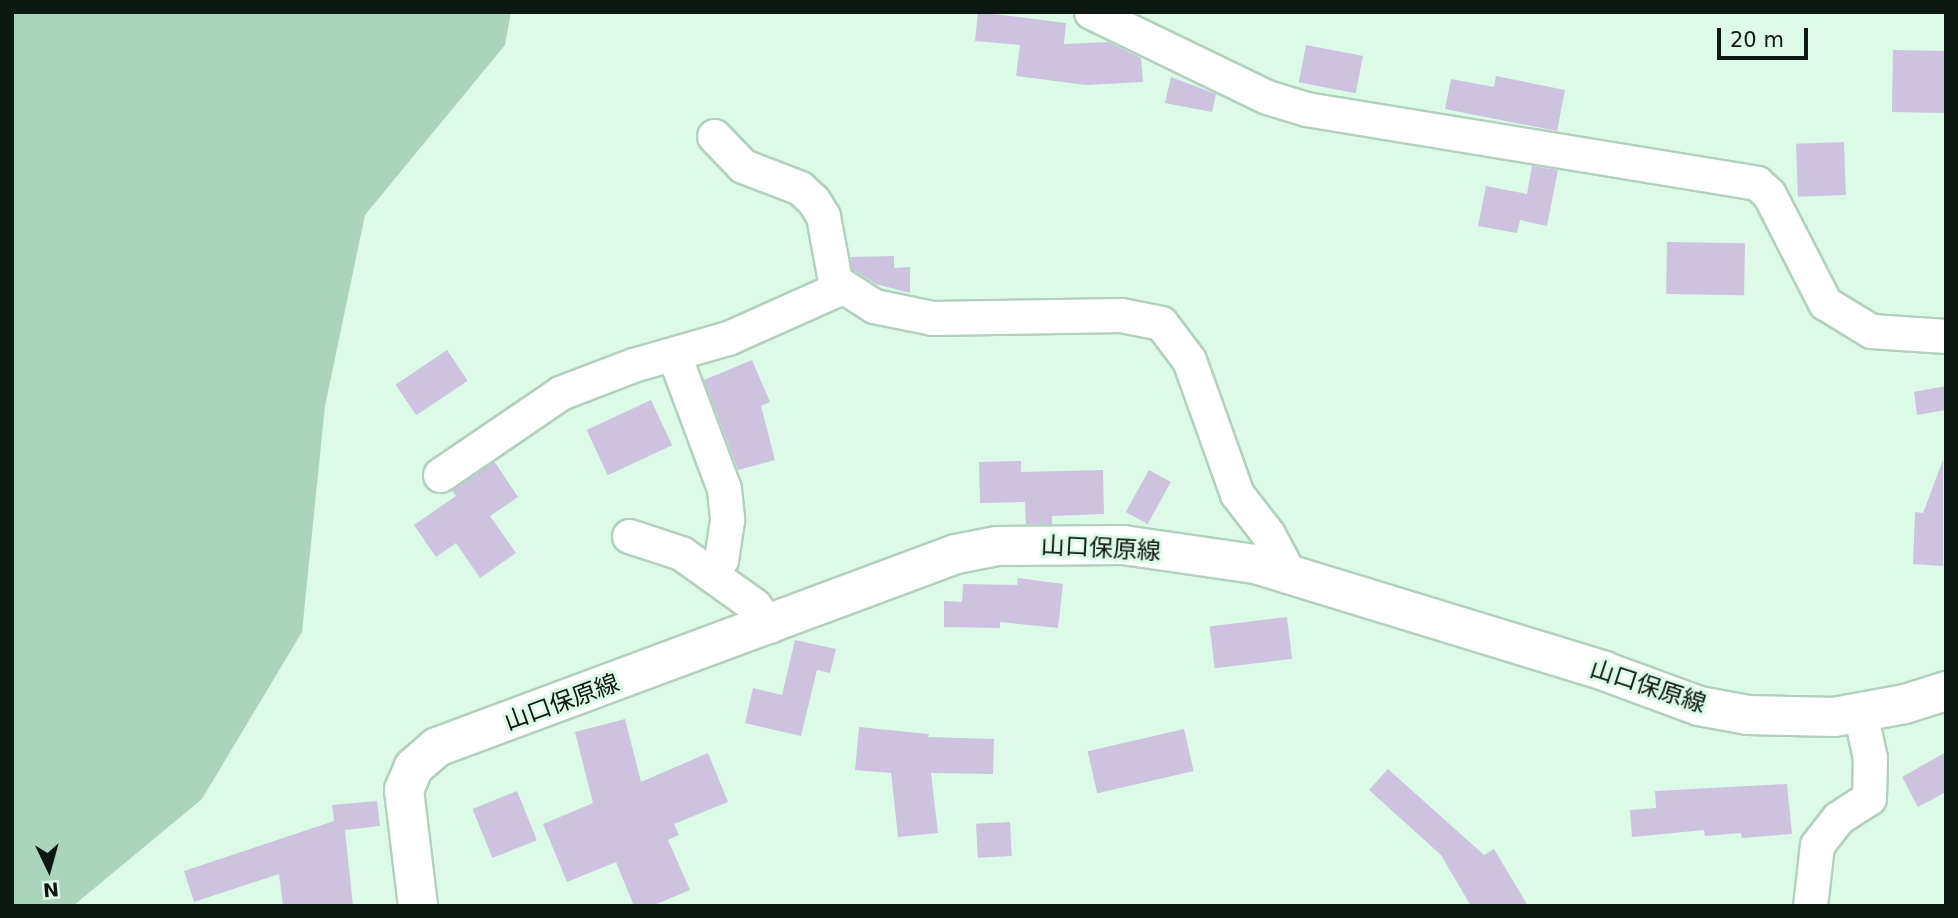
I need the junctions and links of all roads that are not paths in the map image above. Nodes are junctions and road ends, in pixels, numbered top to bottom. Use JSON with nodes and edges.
{"nodes":[{"id":1,"x":1091,"y":12,"type":"edge"},
{"id":2,"x":714,"y":136,"type":"dead end"},
{"id":3,"x":842,"y":287,"type":"junction"},
{"id":4,"x":1946,"y":336,"type":"edge"},
{"id":5,"x":674,"y":355,"type":"junction"},
{"id":6,"x":440,"y":475,"type":"dead end"},
{"id":7,"x":629,"y":536,"type":"dead end"},
{"id":8,"x":1281,"y":572,"type":"junction"},
{"id":9,"x":710,"y":573,"type":"junction"},
{"id":10,"x":769,"y":626,"type":"junction"},
{"id":11,"x":1945,"y":694,"type":"edge"},
{"id":12,"x":1860,"y":712,"type":"junction"},
{"id":13,"x":418,"y":906,"type":"edge"},
{"id":14,"x":1810,"y":906,"type":"edge"}],
"edges":[{"from":1,"to":4,"type":"street"},
{"from":2,"to":3,"type":"street"},
{"from":3,"to":5,"type":"street"},
{"from":3,"to":8,"type":"street"},
{"from":5,"to":6,"type":"street"},
{"from":5,"to":9,"type":"street"},
{"from":7,"to":9,"type":"street"},
{"from":8,"to":10,"type":"main road","name":"山口保原線"},
{"from":8,"to":12,"type":"main road","name":"山口保原線"},
{"from":9,"to":10,"type":"street"},
{"from":10,"to":13,"type":"main road","name":"山口保原線"},
{"from":11,"to":12,"type":"main road","name":"山口保原線"},
{"from":12,"to":14,"type":"street"}]}
